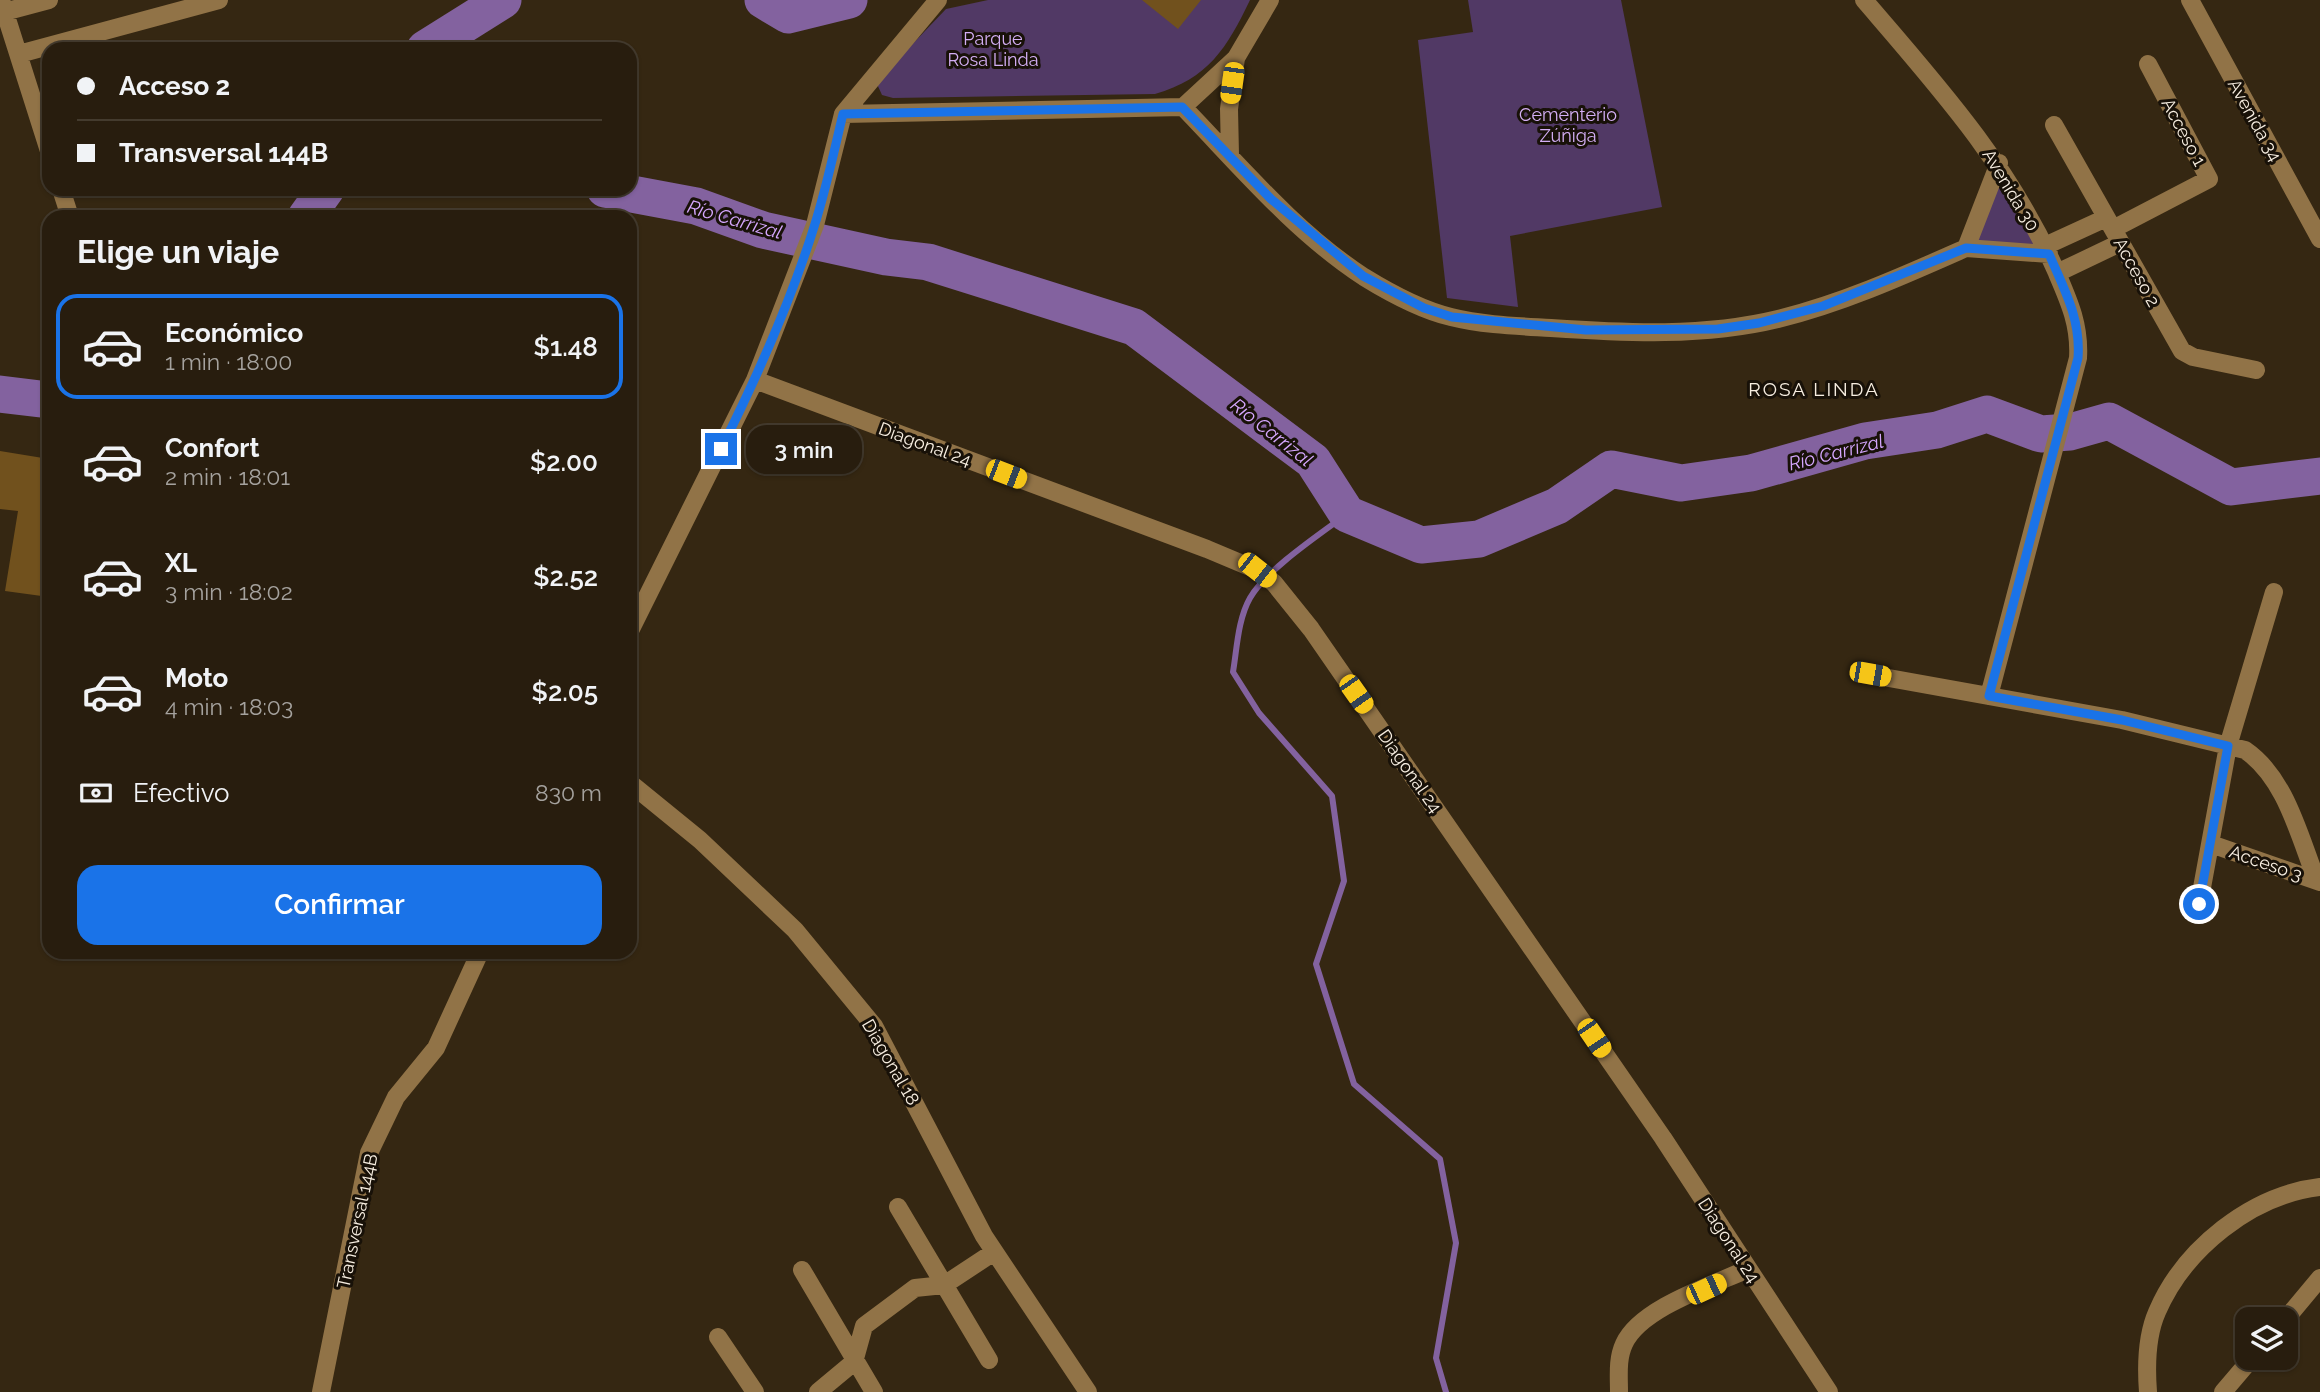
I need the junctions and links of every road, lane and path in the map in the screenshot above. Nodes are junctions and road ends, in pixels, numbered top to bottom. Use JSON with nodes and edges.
{"nodes":[{"id":1,"x":49,"y":0,"type":"edge"},
{"id":2,"x":219,"y":0,"type":"edge"},
{"id":3,"x":1270,"y":0,"type":"edge"},
{"id":4,"x":1864,"y":0,"type":"edge"},
{"id":5,"x":2190,"y":0,"type":"edge"},
{"id":6,"x":936,"y":2,"type":"edge"},
{"id":7,"x":2,"y":6,"type":"edge"},
{"id":8,"x":63,"y":42,"type":"edge"},
{"id":9,"x":42,"y":48,"type":"edge"},
{"id":10,"x":19,"y":54,"type":"junction"},
{"id":11,"x":1236,"y":58,"type":"junction"},
{"id":12,"x":2148,"y":64,"type":"dead end"},
{"id":13,"x":1182,"y":107,"type":"junction"},
{"id":14,"x":843,"y":114,"type":"junction"},
{"id":15,"x":2053,"y":125,"type":"dead end"},
{"id":16,"x":42,"y":128,"type":"edge"},
{"id":17,"x":1230,"y":155,"type":"junction"},
{"id":18,"x":1998,"y":163,"type":"junction"},
{"id":19,"x":2113,"y":230,"type":"junction"},
{"id":20,"x":2320,"y":239,"type":"edge"},
{"id":21,"x":1966,"y":248,"type":"junction"},
{"id":22,"x":2047,"y":250,"type":"junction"},
{"id":23,"x":2057,"y":273,"type":"junction"},
{"id":24,"x":2256,"y":370,"type":"dead end"},
{"id":25,"x":755,"y":380,"type":"junction"},
{"id":26,"x":2274,"y":592,"type":"dead end"},
{"id":27,"x":637,"y":618,"type":"edge"},
{"id":28,"x":1861,"y":673,"type":"dead end"},
{"id":29,"x":1989,"y":696,"type":"junction"},
{"id":30,"x":2228,"y":746,"type":"junction"},
{"id":31,"x":637,"y":789,"type":"edge"},
{"id":32,"x":2211,"y":844,"type":"junction"},
{"id":33,"x":2319,"y":881,"type":"edge"},
{"id":34,"x":2199,"y":904,"type":"dead end"},
{"id":35,"x":477,"y":959,"type":"edge"},
{"id":36,"x":2320,"y":1187,"type":"edge"},
{"id":37,"x":898,"y":1207,"type":"dead end"},
{"id":38,"x":995,"y":1252,"type":"junction"},
{"id":39,"x":1748,"y":1269,"type":"junction"},
{"id":40,"x":802,"y":1270,"type":"dead end"},
{"id":41,"x":2320,"y":1278,"type":"edge"},
{"id":42,"x":944,"y":1285,"type":"junction"},
{"id":43,"x":2296,"y":1307,"type":"edge"},
{"id":44,"x":718,"y":1337,"type":"dead end"},
{"id":45,"x":989,"y":1360,"type":"dead end"},
{"id":46,"x":854,"y":1362,"type":"junction"},
{"id":47,"x":2242,"y":1370,"type":"edge"},
{"id":48,"x":321,"y":1392,"type":"edge"},
{"id":49,"x":755,"y":1392,"type":"edge"},
{"id":50,"x":818,"y":1392,"type":"edge"},
{"id":51,"x":874,"y":1392,"type":"edge"},
{"id":52,"x":1088,"y":1392,"type":"edge"},
{"id":53,"x":1619,"y":1392,"type":"edge"},
{"id":54,"x":1829,"y":1392,"type":"edge"},
{"id":55,"x":2148,"y":1392,"type":"edge"},
{"id":56,"x":2223,"y":1392,"type":"edge"}],
"edges":[{"from":1,"to":7,"type":"street"},
{"from":2,"to":8,"type":"street"},
{"from":3,"to":11,"type":"street"},
{"from":4,"to":18,"type":"street","name":"Avenida 30"},
{"from":5,"to":20,"type":"street","name":"Avenida 34"},
{"from":6,"to":14,"type":"street"},
{"from":7,"to":10,"type":"street"},
{"from":9,"to":10,"type":"street"},
{"from":10,"to":16,"type":"street"},
{"from":11,"to":13,"type":"street"},
{"from":11,"to":17,"type":"street"},
{"from":12,"to":19,"type":"street","name":"Acceso 1"},
{"from":13,"to":14,"type":"street"},
{"from":13,"to":17,"type":"street"},
{"from":14,"to":25,"type":"street"},
{"from":15,"to":19,"type":"street","name":"Acceso 2"},
{"from":17,"to":21,"type":"street"},
{"from":18,"to":21,"type":"street"},
{"from":18,"to":22,"type":"street","name":"Avenida 30"},
{"from":19,"to":22,"type":"street","name":"Acceso 1"},
{"from":19,"to":23,"type":"street","name":"Acceso 1"},
{"from":19,"to":24,"type":"street","name":"Acceso 2"},
{"from":21,"to":22,"type":"street"},
{"from":22,"to":23,"type":"street","name":"Avenida 30"},
{"from":23,"to":29,"type":"street","name":"Avenida 30"},
{"from":25,"to":27,"type":"street"},
{"from":25,"to":39,"type":"street","name":"Diagonal 24"},
{"from":26,"to":30,"type":"street"},
{"from":28,"to":29,"type":"street"},
{"from":29,"to":30,"type":"street"},
{"from":30,"to":32,"type":"street"},
{"from":30,"to":33,"type":"street"},
{"from":31,"to":38,"type":"street","name":"Diagonal 18"},
{"from":32,"to":33,"type":"street","name":"Acceso 3"},
{"from":32,"to":34,"type":"street"},
{"from":35,"to":48,"type":"street","name":"Transversal 144B"},
{"from":36,"to":55,"type":"street"},
{"from":37,"to":42,"type":"street"},
{"from":38,"to":42,"type":"street"},
{"from":38,"to":52,"type":"street","name":"Diagonal 18"},
{"from":39,"to":53,"type":"street"},
{"from":39,"to":54,"type":"street","name":"Diagonal 24"},
{"from":40,"to":46,"type":"street"},
{"from":41,"to":43,"type":"street"},
{"from":42,"to":45,"type":"street"},
{"from":42,"to":46,"type":"street"},
{"from":44,"to":49,"type":"street"},
{"from":46,"to":50,"type":"street"},
{"from":46,"to":51,"type":"street"},
{"from":47,"to":56,"type":"street"}]}
